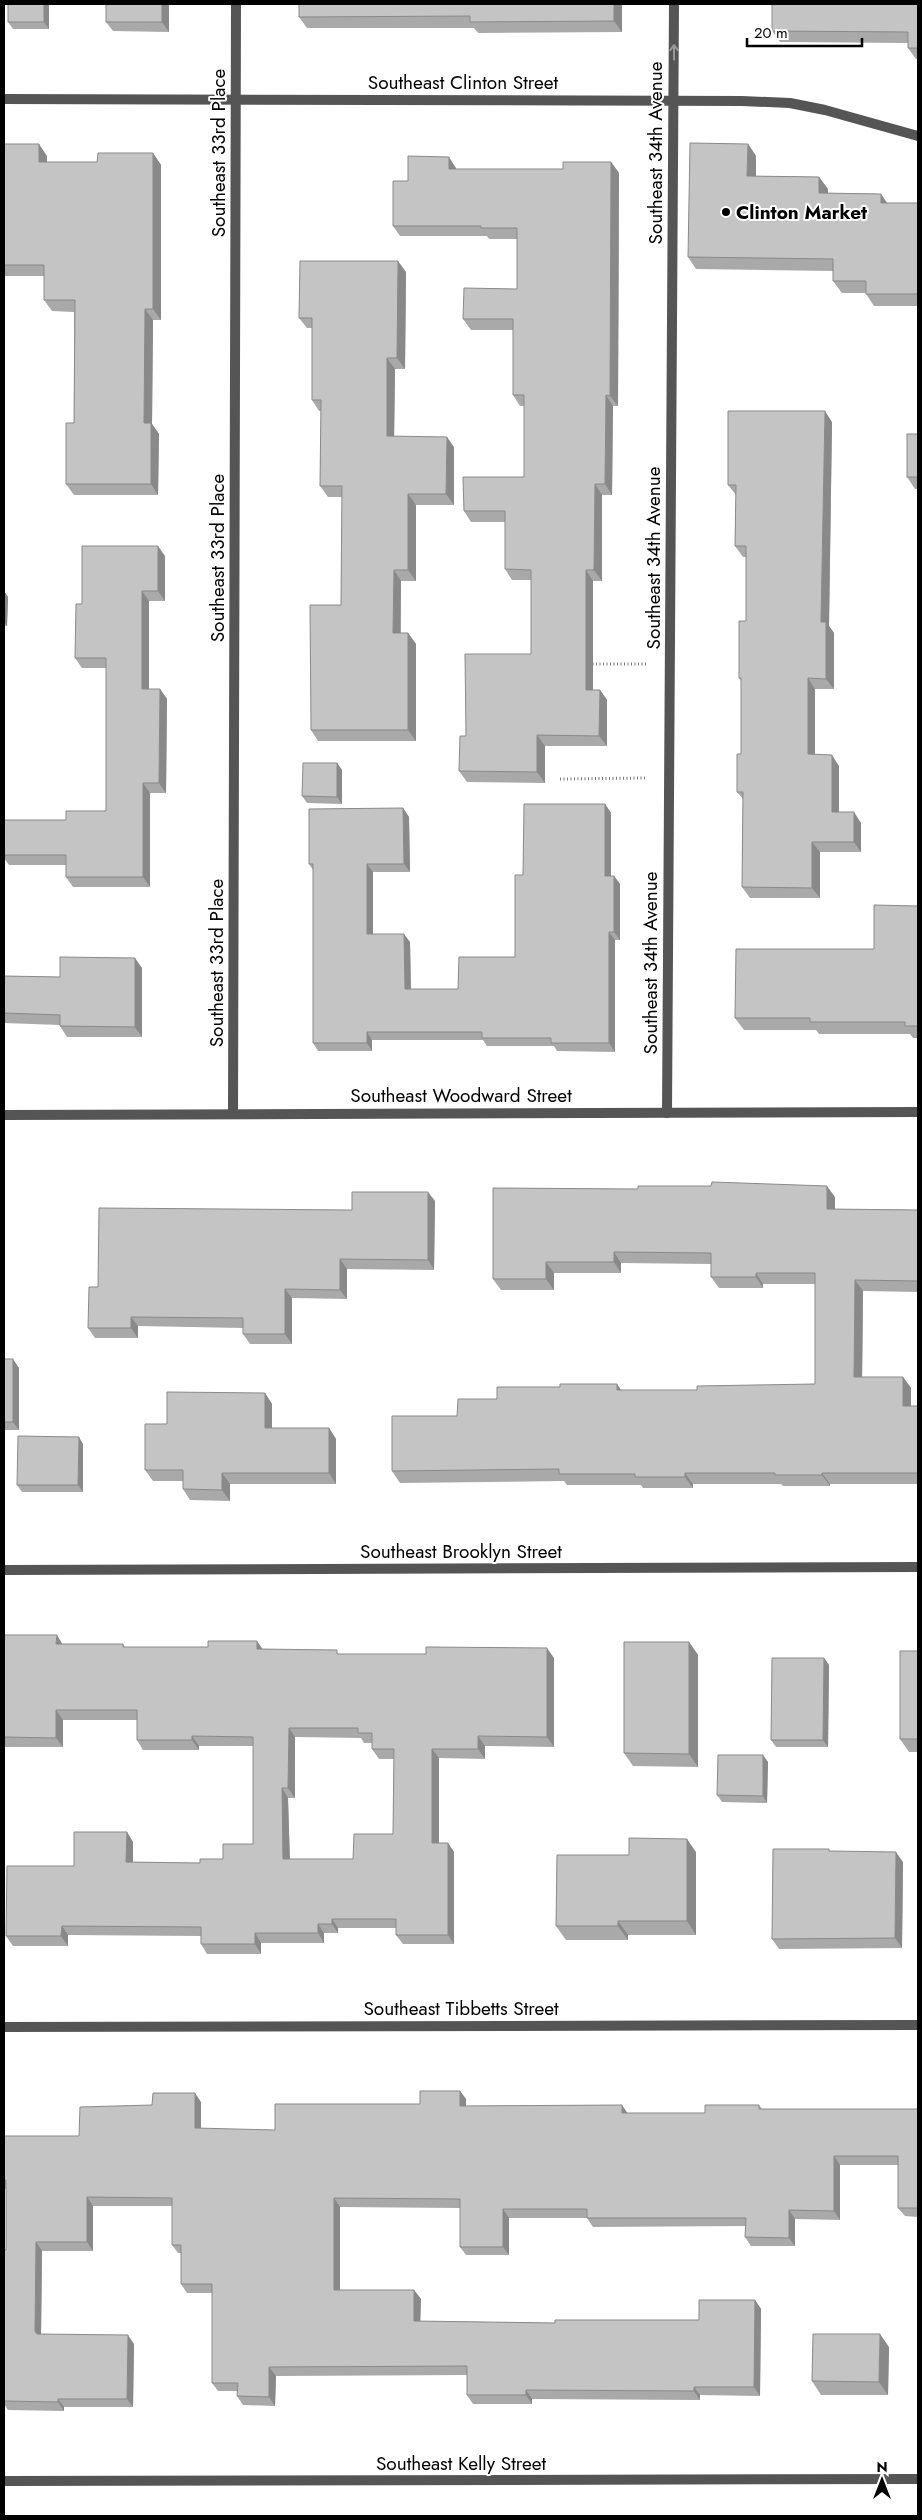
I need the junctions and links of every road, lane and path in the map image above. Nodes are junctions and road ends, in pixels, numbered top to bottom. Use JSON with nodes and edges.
{"nodes":[{"id":1,"x":236,"y":4,"type":"edge"},
{"id":2,"x":674,"y":4,"type":"edge"},
{"id":3,"x":4,"y":99,"type":"edge"},
{"id":4,"x":236,"y":99,"type":"junction"},
{"id":5,"x":673,"y":100,"type":"junction"},
{"id":6,"x":918,"y":136,"type":"edge"},
{"id":7,"x":586,"y":664,"type":"edge"},
{"id":8,"x":670,"y":665,"type":"junction"},
{"id":9,"x":669,"y":778,"type":"junction"},
{"id":10,"x":560,"y":779,"type":"dead end"},
{"id":11,"x":918,"y":1112,"type":"edge"},
{"id":12,"x":233,"y":1113,"type":"junction"},
{"id":13,"x":667,"y":1113,"type":"junction"},
{"id":14,"x":4,"y":1115,"type":"edge"},
{"id":15,"x":918,"y":1568,"type":"edge"},
{"id":16,"x":4,"y":1570,"type":"edge"},
{"id":17,"x":918,"y":2025,"type":"edge"},
{"id":18,"x":4,"y":2027,"type":"edge"},
{"id":19,"x":918,"y":2479,"type":"edge"},
{"id":20,"x":4,"y":2481,"type":"edge"}],
"edges":[{"from":1,"to":4,"type":"street","name":"Southeast 33rd Place"},
{"from":5,"to":2,"type":"street","name":"Southeast 34th Avenue","one_way":true},
{"from":3,"to":4,"type":"street","name":"Southeast Clinton Street"},
{"from":4,"to":5,"type":"street","name":"Southeast Clinton Street"},
{"from":4,"to":12,"type":"street","name":"Southeast 33rd Place"},
{"from":5,"to":6,"type":"street","name":"Southeast Clinton Street"},
{"from":5,"to":8,"type":"street","name":"Southeast 34th Avenue"},
{"from":7,"to":8,"type":"path"},
{"from":8,"to":9,"type":"street","name":"Southeast 34th Avenue"},
{"from":9,"to":10,"type":"path"},
{"from":9,"to":13,"type":"street","name":"Southeast 34th Avenue"},
{"from":11,"to":13,"type":"street","name":"Southeast Woodward Street"},
{"from":12,"to":13,"type":"street","name":"Southeast Woodward Street"},
{"from":12,"to":14,"type":"street","name":"Southeast Woodward Street"},
{"from":15,"to":16,"type":"street","name":"Southeast Brooklyn Street"},
{"from":17,"to":18,"type":"street","name":"Southeast Tibbetts Street"},
{"from":19,"to":20,"type":"street","name":"Southeast Kelly Street"}]}
